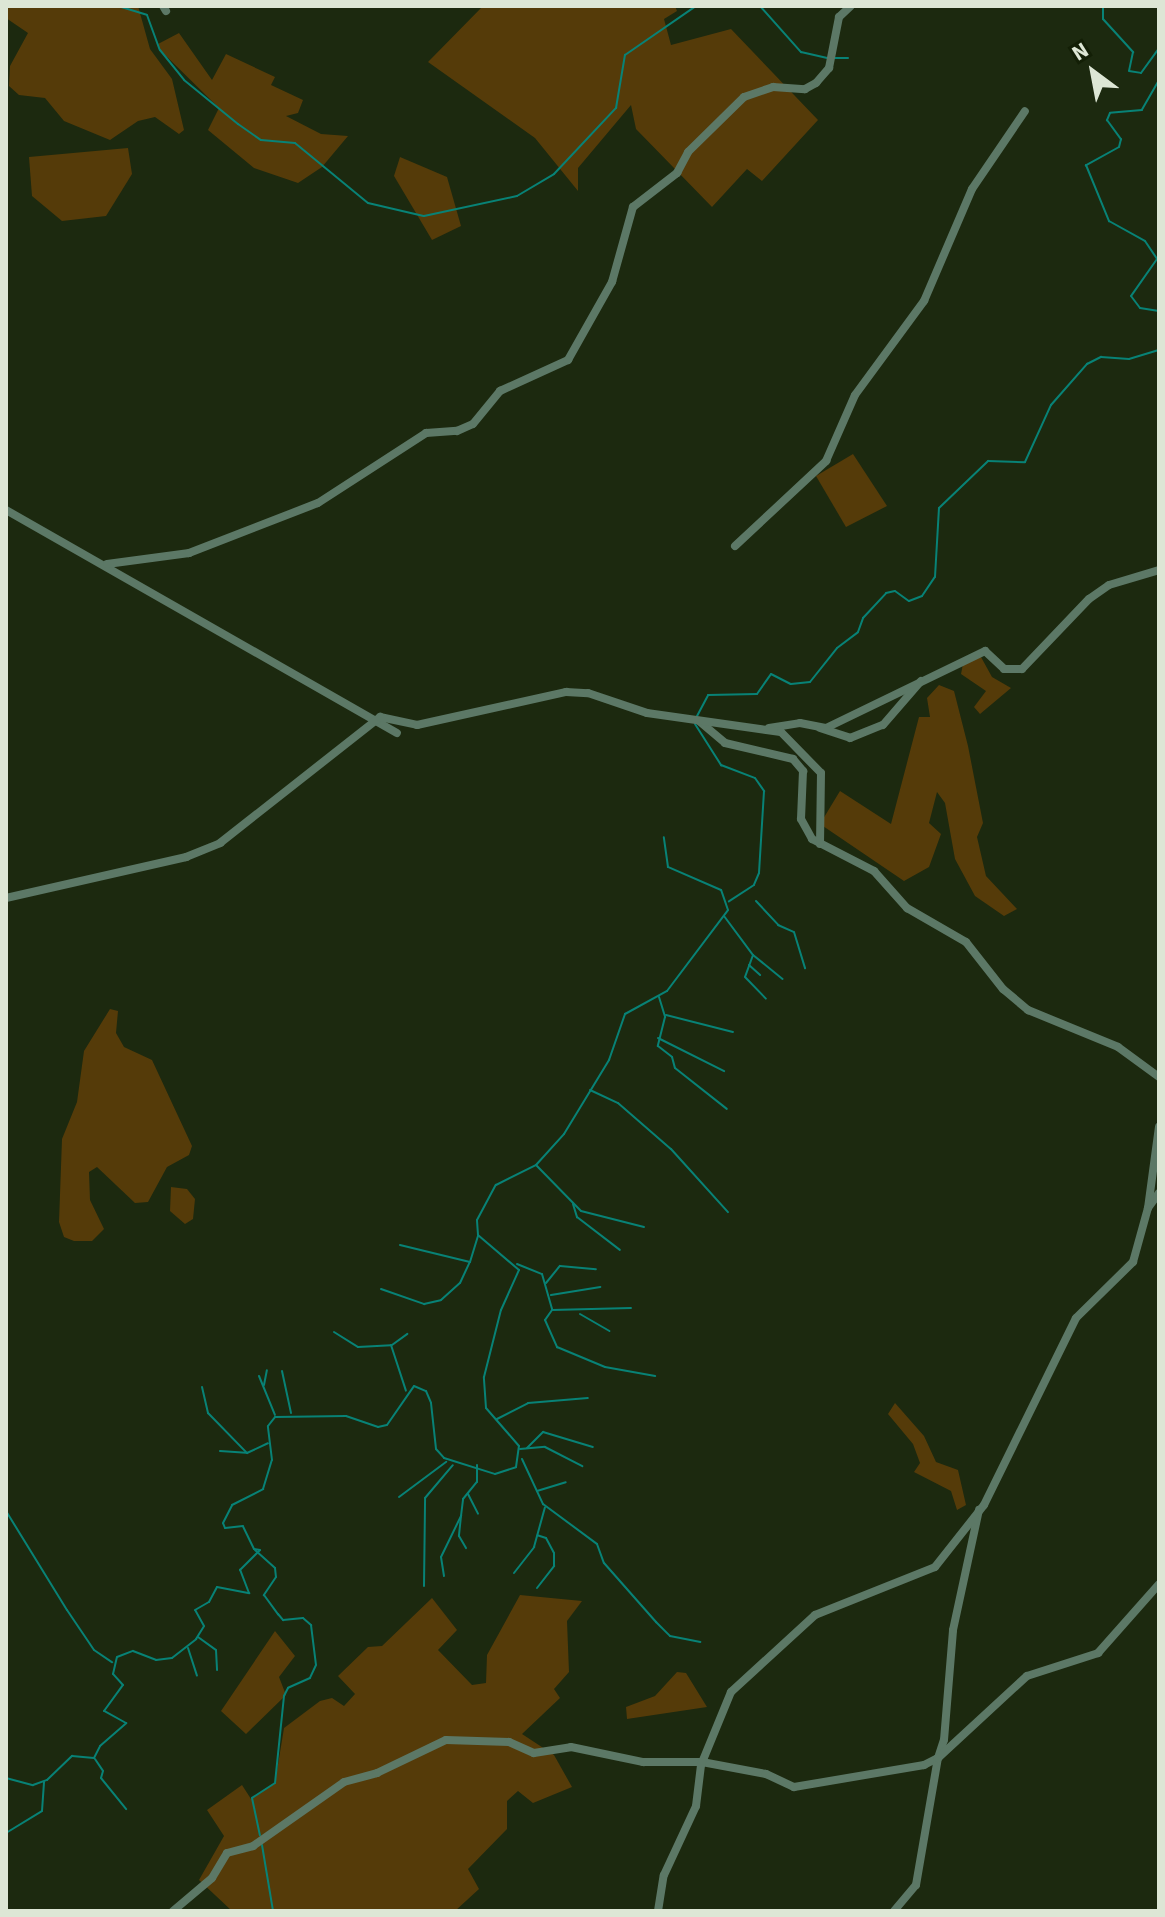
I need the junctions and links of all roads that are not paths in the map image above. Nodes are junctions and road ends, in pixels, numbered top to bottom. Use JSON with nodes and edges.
{"nodes":[{"id":1,"x":851,"y":6,"type":"edge"},
{"id":2,"x":1025,"y":111,"type":"dead end"},
{"id":3,"x":6,"y":510,"type":"edge"},
{"id":4,"x":735,"y":546,"type":"dead end"},
{"id":5,"x":107,"y":564,"type":"junction"},
{"id":6,"x":1159,"y":570,"type":"edge"},
{"id":7,"x":921,"y":680,"type":"junction"},
{"id":8,"x":371,"y":721,"type":"junction"},
{"id":9,"x":699,"y":721,"type":"junction"},
{"id":10,"x":819,"y":728,"type":"junction"},
{"id":11,"x":763,"y":729,"type":"junction"},
{"id":12,"x":397,"y":733,"type":"dead end"},
{"id":13,"x":820,"y":844,"type":"junction"},
{"id":14,"x":6,"y":898,"type":"edge"},
{"id":15,"x":1159,"y":1077,"type":"edge"},
{"id":16,"x":1159,"y":1127,"type":"edge"},
{"id":17,"x":1159,"y":1193,"type":"edge"},
{"id":18,"x":1148,"y":1208,"type":"junction"},
{"id":19,"x":979,"y":1510,"type":"junction"},
{"id":20,"x":1159,"y":1584,"type":"edge"},
{"id":21,"x":938,"y":1758,"type":"junction"},
{"id":22,"x":702,"y":1762,"type":"junction"},
{"id":23,"x":173,"y":1911,"type":"edge"},
{"id":24,"x":658,"y":1911,"type":"edge"},
{"id":25,"x":894,"y":1911,"type":"edge"}],
"edges":[{"from":1,"to":5,"type":"street"},
{"from":2,"to":4,"type":"street"},
{"from":3,"to":5,"type":"street"},
{"from":5,"to":8,"type":"street"},
{"from":6,"to":7,"type":"street"},
{"from":7,"to":10,"type":"street"},
{"from":7,"to":10,"type":"street"},
{"from":8,"to":9,"type":"street"},
{"from":8,"to":12,"type":"street"},
{"from":8,"to":14,"type":"street"},
{"from":9,"to":11,"type":"street"},
{"from":9,"to":13,"type":"street"},
{"from":10,"to":11,"type":"street"},
{"from":11,"to":13,"type":"street"},
{"from":13,"to":15,"type":"street"},
{"from":16,"to":18,"type":"street"},
{"from":17,"to":18,"type":"street"},
{"from":18,"to":19,"type":"street"},
{"from":19,"to":21,"type":"street"},
{"from":19,"to":22,"type":"street"},
{"from":20,"to":21,"type":"street"},
{"from":21,"to":22,"type":"street"},
{"from":21,"to":25,"type":"street"},
{"from":22,"to":23,"type":"street"},
{"from":22,"to":24,"type":"street"}]}
